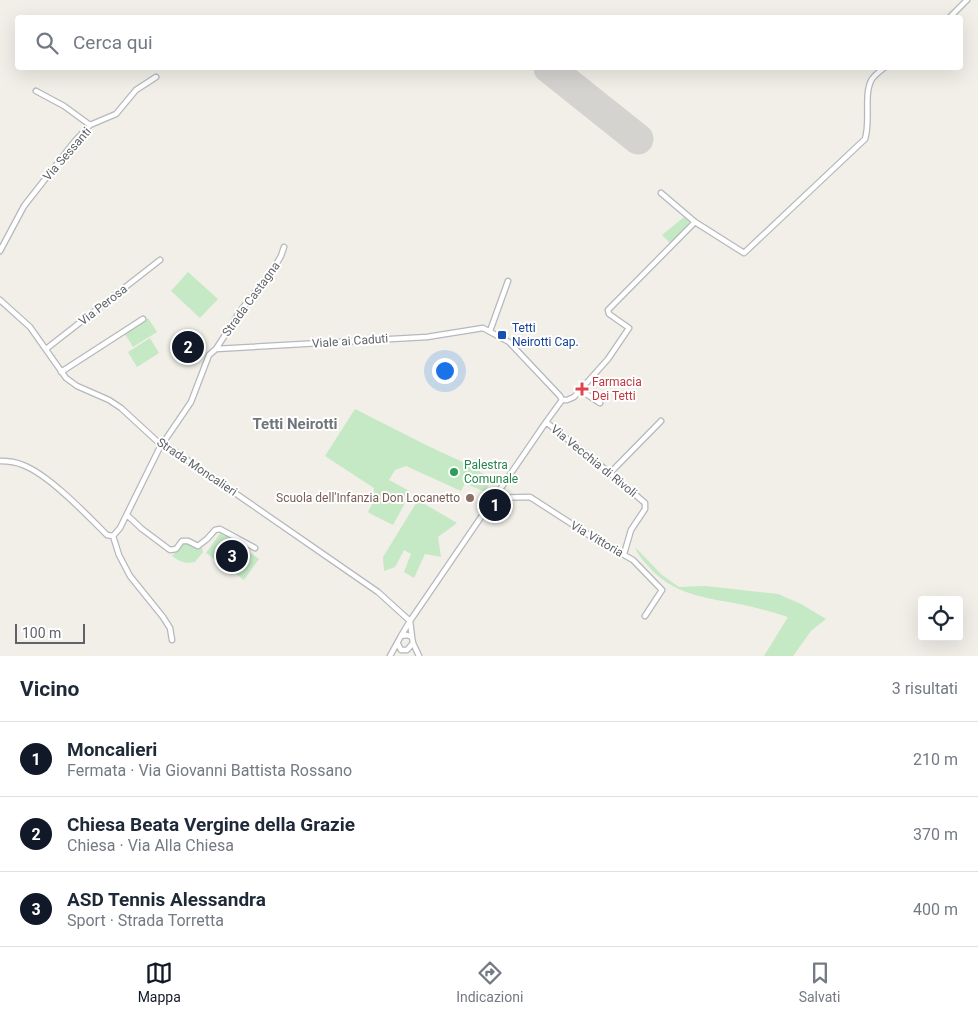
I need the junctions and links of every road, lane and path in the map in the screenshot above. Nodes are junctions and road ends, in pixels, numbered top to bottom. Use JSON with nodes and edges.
{"nodes":[{"id":1,"x":967,"y":0,"type":"edge"},
{"id":2,"x":952,"y":15,"type":"edge"},
{"id":3,"x":882,"y":70,"type":"edge"},
{"id":4,"x":156,"y":77,"type":"dead end"},
{"id":5,"x":36,"y":91,"type":"dead end"},
{"id":6,"x":90,"y":125,"type":"junction"},
{"id":7,"x":661,"y":193,"type":"dead end"},
{"id":8,"x":695,"y":222,"type":"junction"},
{"id":9,"x":284,"y":247,"type":"dead end"},
{"id":10,"x":0,"y":251,"type":"edge"},
{"id":11,"x":160,"y":260,"type":"dead end"},
{"id":12,"x":508,"y":281,"type":"dead end"},
{"id":13,"x":0,"y":300,"type":"edge"},
{"id":14,"x":143,"y":319,"type":"dead end"},
{"id":15,"x":490,"y":331,"type":"junction"},
{"id":16,"x":216,"y":349,"type":"junction"},
{"id":17,"x":46,"y":350,"type":"junction"},
{"id":18,"x":61,"y":372,"type":"junction"},
{"id":19,"x":580,"y":390,"type":"junction"},
{"id":20,"x":562,"y":400,"type":"junction"},
{"id":21,"x":600,"y":403,"type":"dead end"},
{"id":22,"x":661,"y":421,"type":"dead end"},
{"id":23,"x":546,"y":422,"type":"junction"},
{"id":24,"x":163,"y":444,"type":"junction"},
{"id":25,"x":0,"y":461,"type":"edge"},
{"id":26,"x":610,"y":473,"type":"junction"},
{"id":27,"x":494,"y":498,"type":"junction"},
{"id":28,"x":127,"y":515,"type":"junction"},
{"id":29,"x":113,"y":536,"type":"junction"},
{"id":30,"x":256,"y":548,"type":"dead end"},
{"id":31,"x":624,"y":554,"type":"junction"},
{"id":32,"x":400,"y":612,"type":"junction"},
{"id":33,"x":645,"y":616,"type":"dead end"},
{"id":34,"x":410,"y":621,"type":"junction"},
{"id":35,"x":405,"y":628,"type":"junction"},
{"id":36,"x":401,"y":636,"type":"junction"},
{"id":37,"x":412,"y":637,"type":"junction"},
{"id":38,"x":172,"y":640,"type":"dead end"},
{"id":39,"x":413,"y":643,"type":"junction"},
{"id":40,"x":398,"y":644,"type":"junction"},
{"id":41,"x":405,"y":650,"type":"junction"},
{"id":42,"x":390,"y":656,"type":"edge"},
{"id":43,"x":419,"y":656,"type":"edge"}],
"edges":[{"from":1,"to":2,"type":"street"},
{"from":3,"to":8,"type":"street"},
{"from":4,"to":6,"type":"street","name":"Via Sessanti"},
{"from":5,"to":6,"type":"street"},
{"from":6,"to":10,"type":"street","name":"Via Sessanti"},
{"from":7,"to":8,"type":"street"},
{"from":8,"to":19,"type":"street"},
{"from":9,"to":16,"type":"street","name":"Strada Castagna"},
{"from":11,"to":17,"type":"street","name":"Via Perosa"},
{"from":12,"to":15,"type":"street"},
{"from":13,"to":17,"type":"street","name":"Strada Moncalieri"},
{"from":14,"to":18,"type":"street"},
{"from":15,"to":16,"type":"street","name":"Viale ai Caduti"},
{"from":15,"to":20,"type":"street"},
{"from":16,"to":24,"type":"street","name":"Strada Castagna"},
{"from":17,"to":18,"type":"street","name":"Strada Moncalieri"},
{"from":18,"to":24,"type":"street","name":"Strada Moncalieri"},
{"from":19,"to":20,"type":"street"},
{"from":19,"to":21,"type":"street"},
{"from":20,"to":23,"type":"street"},
{"from":22,"to":26,"type":"street"},
{"from":23,"to":26,"type":"street","name":"Via Vecchia di Rivoli"},
{"from":23,"to":27,"type":"street"},
{"from":24,"to":28,"type":"street","name":"Strada Castagna"},
{"from":24,"to":32,"type":"street","name":"Strada Moncalieri"},
{"from":25,"to":29,"type":"street"},
{"from":26,"to":31,"type":"street","name":"Via Vecchia di Rivoli"},
{"from":27,"to":31,"type":"street","name":"Via Vittoria"},
{"from":27,"to":34,"type":"street"},
{"from":28,"to":29,"type":"street","name":"Strada Castagna"},
{"from":28,"to":30,"type":"street"},
{"from":29,"to":38,"type":"street"},
{"from":31,"to":33,"type":"street","name":"Via Vittoria"},
{"from":32,"to":34,"type":"street","name":"Strada Moncalieri"},
{"from":32,"to":35,"type":"street"},
{"from":34,"to":35,"type":"street"},
{"from":34,"to":37,"type":"street"},
{"from":35,"to":36,"type":"street"},
{"from":36,"to":37,"type":"street"},
{"from":36,"to":40,"type":"street"},
{"from":37,"to":39,"type":"street"},
{"from":39,"to":41,"type":"street"},
{"from":39,"to":43,"type":"street"},
{"from":40,"to":41,"type":"street"},
{"from":40,"to":42,"type":"street"},
{"from":41,"to":42,"type":"street"},
{"from":41,"to":43,"type":"street"}]}
